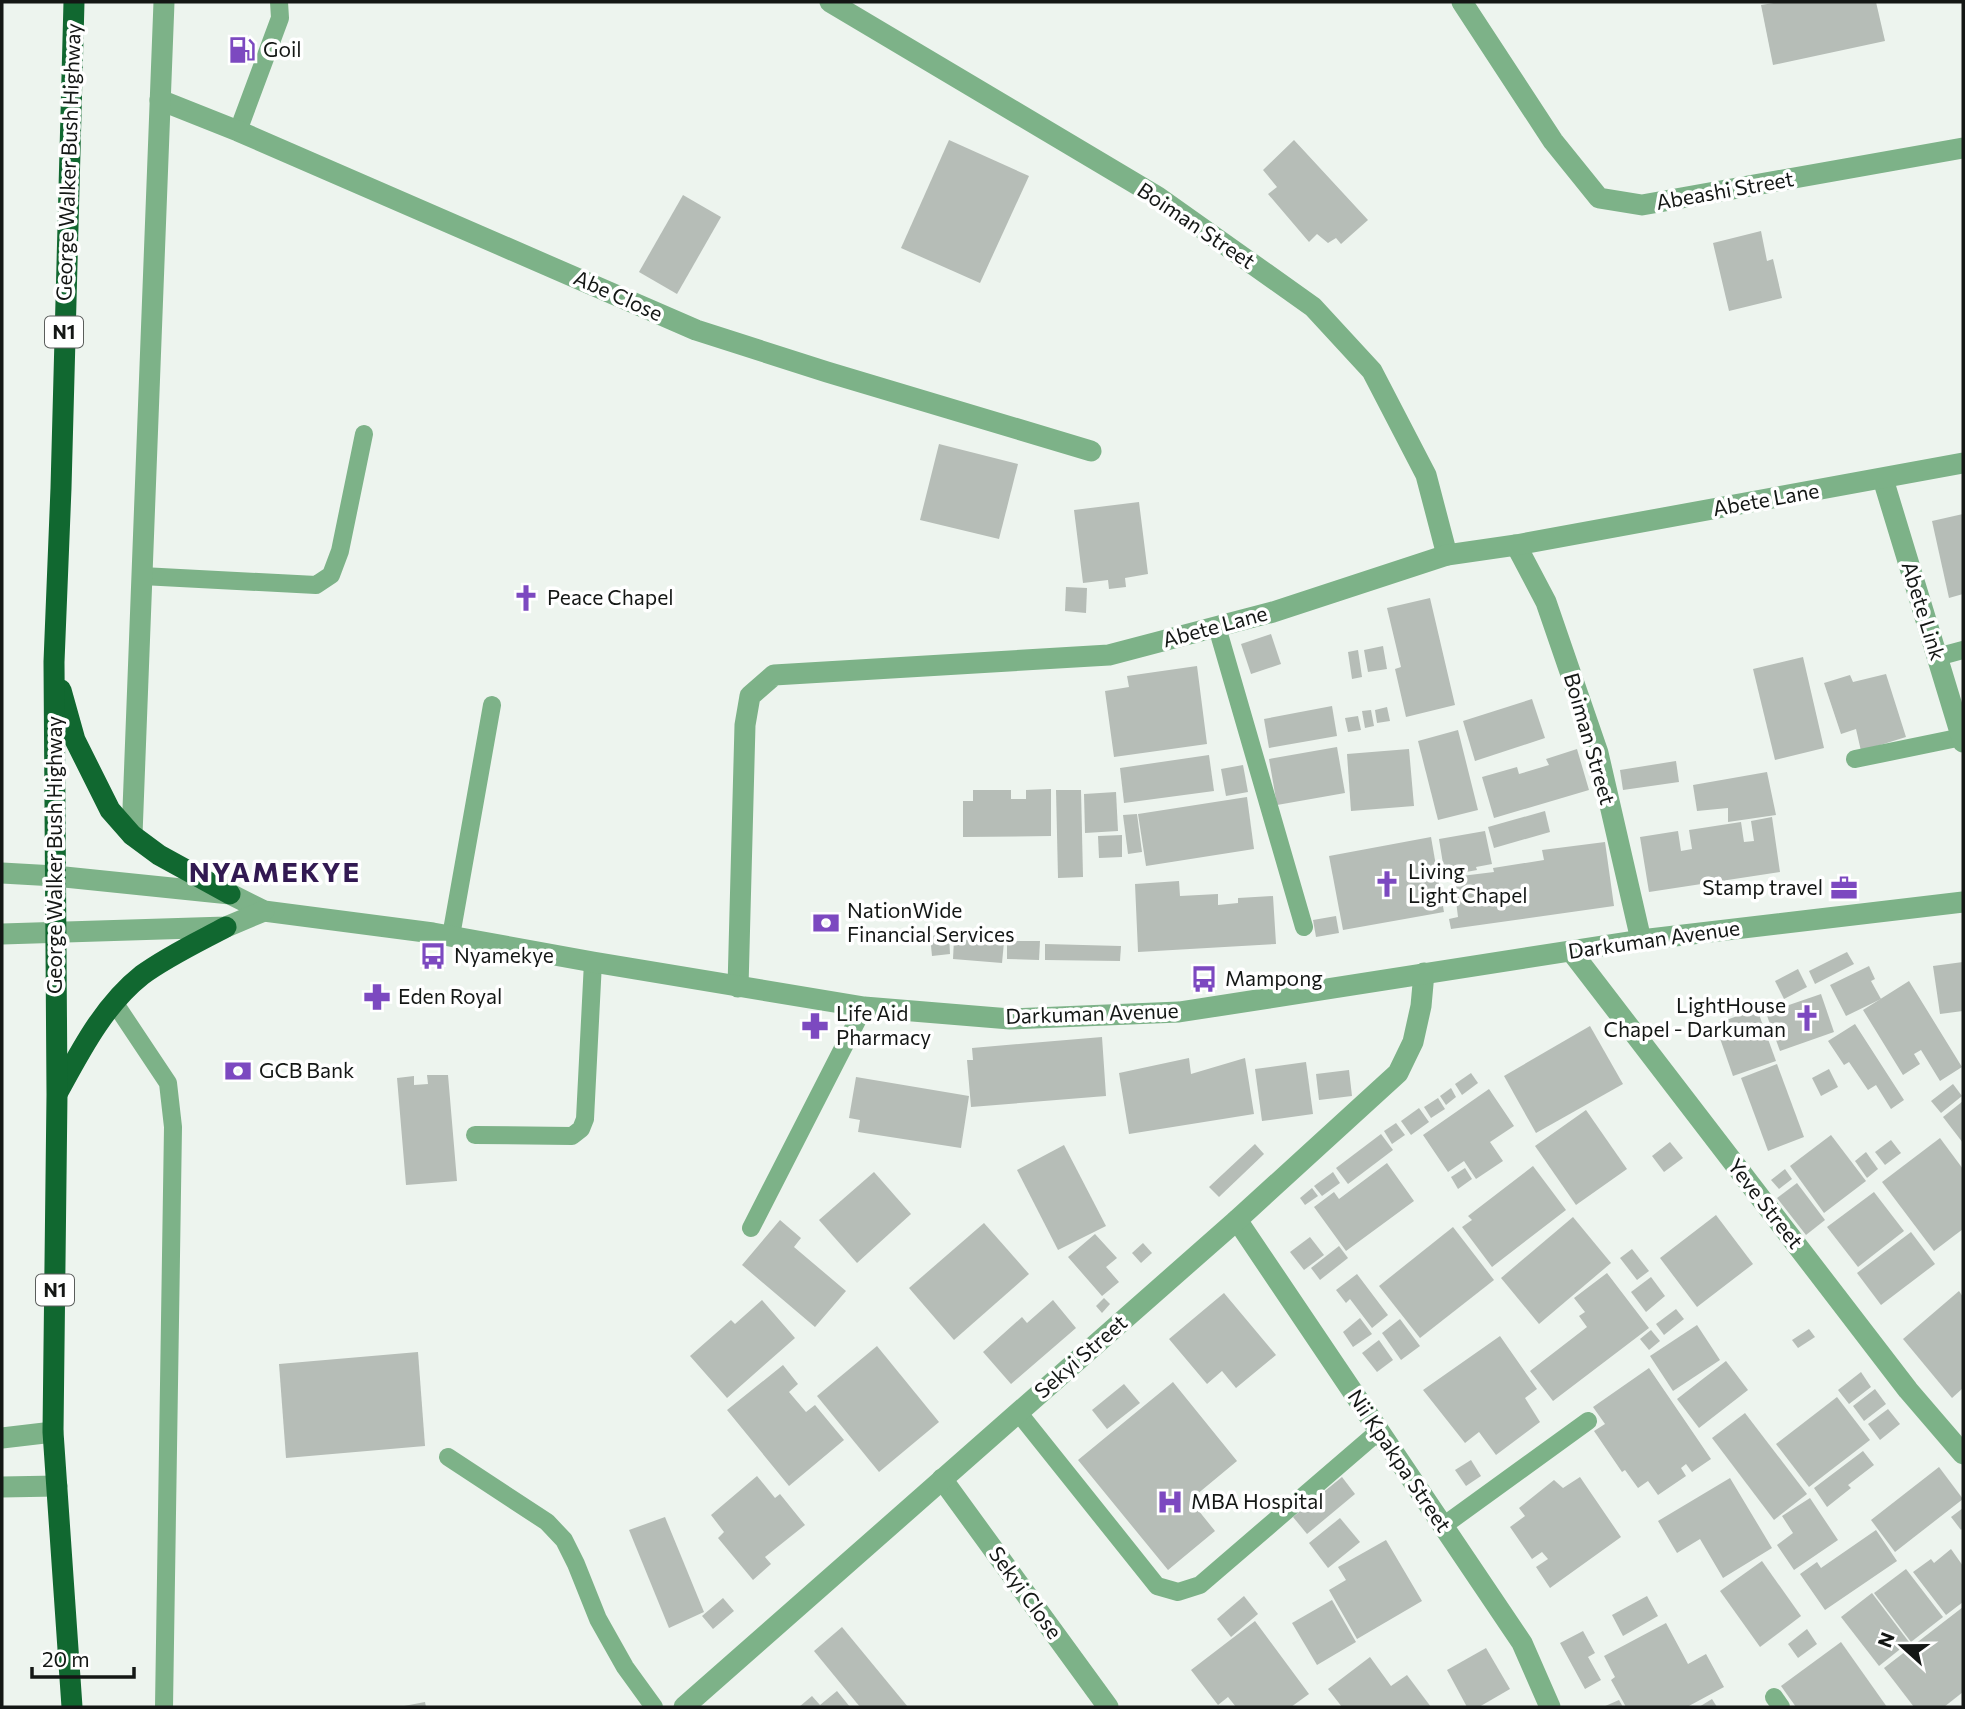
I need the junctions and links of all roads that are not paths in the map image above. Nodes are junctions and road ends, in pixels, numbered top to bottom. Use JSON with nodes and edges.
{"nodes":[{"id":1,"x":74,"y":2,"type":"edge"},
{"id":2,"x":164,"y":2,"type":"edge"},
{"id":3,"x":279,"y":2,"type":"edge"},
{"id":4,"x":830,"y":2,"type":"edge"},
{"id":5,"x":1462,"y":2,"type":"edge"},
{"id":6,"x":160,"y":100,"type":"junction"},
{"id":7,"x":238,"y":131,"type":"junction"},
{"id":8,"x":1963,"y":148,"type":"edge"},
{"id":9,"x":365,"y":434,"type":"dead end"},
{"id":10,"x":1091,"y":452,"type":"dead end"},
{"id":11,"x":1963,"y":463,"type":"edge"},
{"id":12,"x":1883,"y":479,"type":"junction"},
{"id":13,"x":1516,"y":545,"type":"junction"},
{"id":14,"x":1447,"y":555,"type":"junction"},
{"id":15,"x":142,"y":576,"type":"junction"},
{"id":16,"x":1217,"y":627,"type":"junction"},
{"id":17,"x":1963,"y":650,"type":"edge"},
{"id":18,"x":1937,"y":657,"type":"junction"},
{"id":19,"x":54,"y":662,"type":"junction"},
{"id":20,"x":492,"y":705,"type":"dead end"},
{"id":21,"x":1963,"y":740,"type":"edge"},
{"id":22,"x":1855,"y":759,"type":"dead end"},
{"id":23,"x":132,"y":835,"type":"junction"},
{"id":24,"x":2,"y":873,"type":"edge"},
{"id":25,"x":55,"y":876,"type":"junction"},
{"id":26,"x":230,"y":894,"type":"junction"},
{"id":27,"x":1963,"y":902,"type":"edge"},
{"id":28,"x":264,"y":911,"type":"junction"},
{"id":29,"x":226,"y":927,"type":"junction"},
{"id":30,"x":1304,"y":927,"type":"dead end"},
{"id":31,"x":55,"y":933,"type":"junction"},
{"id":32,"x":2,"y":934,"type":"edge"},
{"id":33,"x":451,"y":936,"type":"junction"},
{"id":34,"x":1641,"y":940,"type":"junction"},
{"id":35,"x":1571,"y":951,"type":"junction"},
{"id":36,"x":593,"y":962,"type":"junction"},
{"id":37,"x":1424,"y":973,"type":"junction"},
{"id":38,"x":738,"y":987,"type":"junction"},
{"id":39,"x":114,"y":1002,"type":"junction"},
{"id":40,"x":864,"y":1007,"type":"junction"},
{"id":41,"x":57,"y":1094,"type":"junction"},
{"id":42,"x":475,"y":1135,"type":"dead end"},
{"id":43,"x":1237,"y":1220,"type":"junction"},
{"id":44,"x":751,"y":1228,"type":"dead end"},
{"id":45,"x":1018,"y":1412,"type":"junction"},
{"id":46,"x":1588,"y":1421,"type":"dead end"},
{"id":47,"x":1379,"y":1431,"type":"junction"},
{"id":48,"x":53,"y":1432,"type":"junction"},
{"id":49,"x":2,"y":1438,"type":"edge"},
{"id":50,"x":1963,"y":1454,"type":"edge"},
{"id":51,"x":448,"y":1457,"type":"dead end"},
{"id":52,"x":942,"y":1479,"type":"junction"},
{"id":53,"x":57,"y":1486,"type":"junction"},
{"id":54,"x":2,"y":1487,"type":"edge"},
{"id":55,"x":1443,"y":1526,"type":"junction"},
{"id":56,"x":72,"y":1707,"type":"edge"},
{"id":57,"x":164,"y":1707,"type":"edge"},
{"id":58,"x":654,"y":1707,"type":"edge"},
{"id":59,"x":684,"y":1707,"type":"edge"},
{"id":60,"x":1108,"y":1707,"type":"edge"},
{"id":61,"x":1550,"y":1707,"type":"edge"}],
"edges":[{"from":1,"to":19,"type":"highway","name":"George Walker Bush Highway","number":"N1"},
{"from":2,"to":6,"type":"street"},
{"from":3,"to":7,"type":"lane"},
{"from":4,"to":14,"type":"street","name":"Boiman Street"},
{"from":5,"to":8,"type":"street","name":"Abeashi Street"},
{"from":6,"to":7,"type":"street","name":"Abe Close"},
{"from":6,"to":15,"type":"street"},
{"from":7,"to":10,"type":"street","name":"Abe Close"},
{"from":9,"to":15,"type":"lane"},
{"from":11,"to":12,"type":"street","name":"Abete Lane"},
{"from":12,"to":13,"type":"street","name":"Abete Lane"},
{"from":12,"to":18,"type":"street","name":"Abete Link"},
{"from":13,"to":14,"type":"street","name":"Abete Lane"},
{"from":13,"to":34,"type":"street","name":"Boiman Street"},
{"from":14,"to":16,"type":"street","name":"Abete Lane"},
{"from":15,"to":23,"type":"street"},
{"from":16,"to":30,"type":"lane"},
{"from":16,"to":38,"type":"street","name":"Abete Lane"},
{"from":17,"to":18,"type":"lane"},
{"from":18,"to":21,"type":"street","name":"Abete Link"},
{"from":19,"to":23,"type":"highway"},
{"from":19,"to":25,"type":"highway","name":"George Walker Bush Highway","number":"N1"},
{"from":20,"to":33,"type":"lane"},
{"from":21,"to":22,"type":"lane"},
{"from":23,"to":26,"type":"highway"},
{"from":24,"to":25,"type":"street","name":"Darkuman Avenue"},
{"from":25,"to":26,"type":"street","name":"Darkuman Avenue"},
{"from":25,"to":31,"type":"highway","name":"George Walker Bush Highway","number":"N1"},
{"from":26,"to":28,"type":"street","name":"Darkuman Avenue"},
{"from":27,"to":34,"type":"street","name":"Darkuman Avenue"},
{"from":28,"to":29,"type":"street"},
{"from":28,"to":33,"type":"street","name":"Darkuman Avenue"},
{"from":29,"to":31,"type":"street"},
{"from":29,"to":39,"type":"highway"},
{"from":31,"to":32,"type":"street"},
{"from":31,"to":41,"type":"highway","name":"George Walker Bush Highway","number":"N1"},
{"from":33,"to":36,"type":"street","name":"Darkuman Avenue"},
{"from":34,"to":35,"type":"street","name":"Darkuman Avenue"},
{"from":35,"to":37,"type":"street","name":"Darkuman Avenue"},
{"from":35,"to":50,"type":"street","name":"Yeve Street"},
{"from":36,"to":38,"type":"street","name":"Darkuman Avenue"},
{"from":36,"to":42,"type":"lane"},
{"from":37,"to":40,"type":"street","name":"Darkuman Avenue"},
{"from":37,"to":43,"type":"street","name":"Sekyi Street"},
{"from":38,"to":40,"type":"street","name":"Darkuman Avenue"},
{"from":39,"to":41,"type":"highway"},
{"from":39,"to":57,"type":"lane"},
{"from":40,"to":44,"type":"lane"},
{"from":41,"to":48,"type":"highway","name":"George Walker Bush Highway","number":"N1"},
{"from":43,"to":45,"type":"street","name":"Sekyi Street"},
{"from":43,"to":47,"type":"street","name":"Nii Kpakpa Street"},
{"from":45,"to":47,"type":"lane"},
{"from":45,"to":52,"type":"street","name":"Sekyi Street"},
{"from":46,"to":55,"type":"lane"},
{"from":47,"to":55,"type":"street","name":"Nii Kpakpa Street"},
{"from":48,"to":49,"type":"street"},
{"from":48,"to":53,"type":"highway","name":"George Walker Bush Highway","number":"N1"},
{"from":51,"to":58,"type":"lane"},
{"from":52,"to":59,"type":"street","name":"Sekyi Street"},
{"from":52,"to":60,"type":"street","name":"Sekyi Close"},
{"from":53,"to":54,"type":"street"},
{"from":53,"to":56,"type":"highway","name":"George Walker Bush Highway","number":"N1"},
{"from":55,"to":61,"type":"street","name":"Nii Kpakpa Street"}]}
